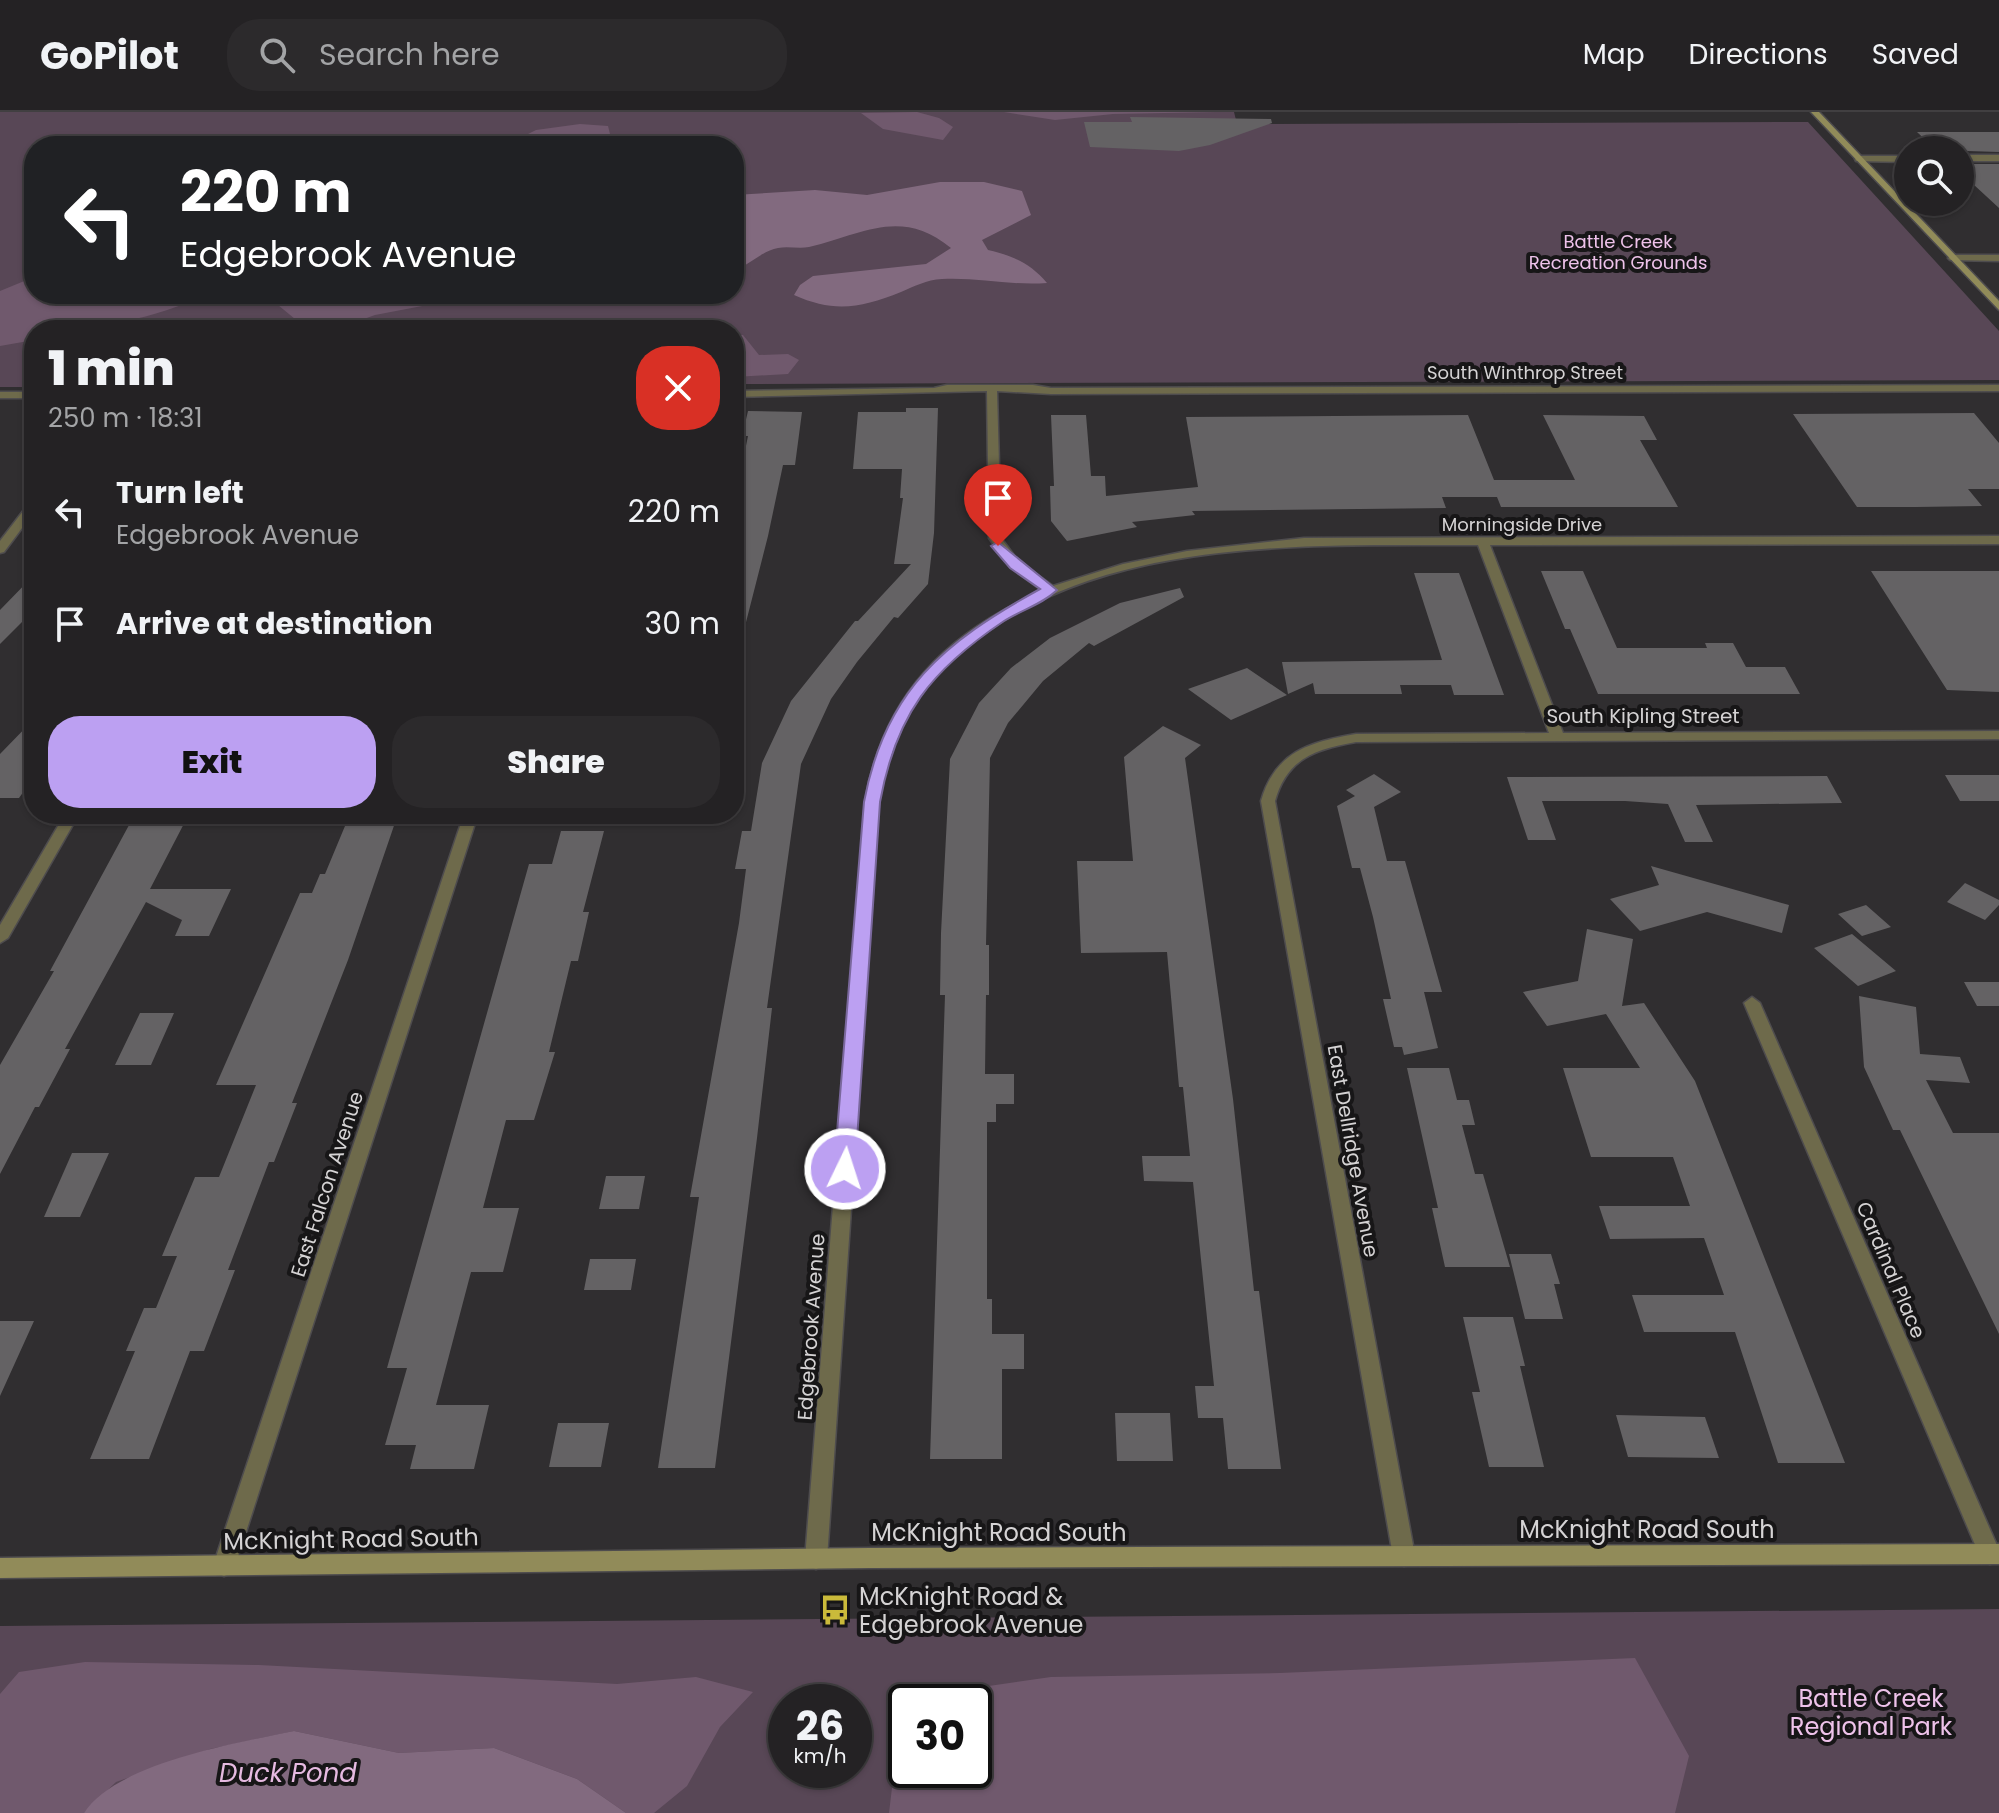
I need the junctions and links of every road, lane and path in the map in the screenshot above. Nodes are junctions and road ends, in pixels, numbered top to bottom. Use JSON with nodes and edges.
{"nodes":[{"id":1,"x":1815,"y":112,"type":"edge"},
{"id":2,"x":1974,"y":158,"type":"edge"},
{"id":3,"x":1999,"y":158,"type":"edge"},
{"id":4,"x":1859,"y":159,"type":"junction"},
{"id":5,"x":1894,"y":159,"type":"edge"},
{"id":6,"x":1953,"y":258,"type":"junction"},
{"id":7,"x":1999,"y":258,"type":"edge"},
{"id":8,"x":1999,"y":307,"type":"edge"},
{"id":9,"x":1999,"y":388,"type":"edge"},
{"id":10,"x":992,"y":391,"type":"junction"},
{"id":11,"x":744,"y":394,"type":"edge"},
{"id":12,"x":0,"y":395,"type":"edge"},
{"id":13,"x":24,"y":395,"type":"edge"},
{"id":14,"x":24,"y":517,"type":"edge"},
{"id":15,"x":1999,"y":540,"type":"edge"},
{"id":16,"x":1483,"y":543,"type":"junction"},
{"id":17,"x":0,"y":549,"type":"edge"},
{"id":18,"x":1050,"y":590,"type":"junction"},
{"id":19,"x":1999,"y":735,"type":"edge"},
{"id":20,"x":1558,"y":737,"type":"junction"},
{"id":21,"x":1291,"y":760,"type":"joint"},
{"id":22,"x":66,"y":824,"type":"edge"},
{"id":23,"x":468,"y":824,"type":"edge"},
{"id":24,"x":0,"y":938,"type":"edge"},
{"id":25,"x":1752,"y":1003,"type":"dead end"},
{"id":26,"x":1995,"y":1554,"type":"edge"},
{"id":27,"x":1404,"y":1556,"type":"junction"},
{"id":28,"x":816,"y":1559,"type":"junction"},
{"id":29,"x":224,"y":1566,"type":"junction"},
{"id":30,"x":0,"y":1568,"type":"edge"}],
"edges":[{"from":1,"to":4,"type":"main road"},
{"from":2,"to":3,"type":"street"},
{"from":4,"to":5,"type":"street"},
{"from":4,"to":6,"type":"main road"},
{"from":6,"to":7,"type":"street"},
{"from":6,"to":8,"type":"main road"},
{"from":9,"to":10,"type":"street","name":"South Winthrop Street"},
{"from":10,"to":11,"type":"street","name":"South Winthrop Street"},
{"from":10,"to":18,"type":"street"},
{"from":12,"to":13,"type":"street"},
{"from":14,"to":17,"type":"street"},
{"from":15,"to":16,"type":"street","name":"Morningside Drive"},
{"from":16,"to":18,"type":"street","name":"Morningside Drive"},
{"from":16,"to":20,"type":"street"},
{"from":18,"to":28,"type":"street","name":"Edgebrook Avenue"},
{"from":19,"to":20,"type":"street","name":"South Kipling Street"},
{"from":20,"to":21,"type":"street","name":"South Kipling Street"},
{"from":21,"to":27,"type":"street","name":"East Dellridge Avenue"},
{"from":22,"to":24,"type":"street"},
{"from":23,"to":29,"type":"street","name":"East Falcon Avenue"},
{"from":25,"to":26,"type":"street","name":"Cardinal Place"},
{"from":26,"to":27,"type":"main road","name":"McKnight Road South"},
{"from":27,"to":28,"type":"main road","name":"McKnight Road South"},
{"from":28,"to":29,"type":"main road","name":"McKnight Road South"},
{"from":29,"to":30,"type":"main road","name":"McKnight Road South"}]}
